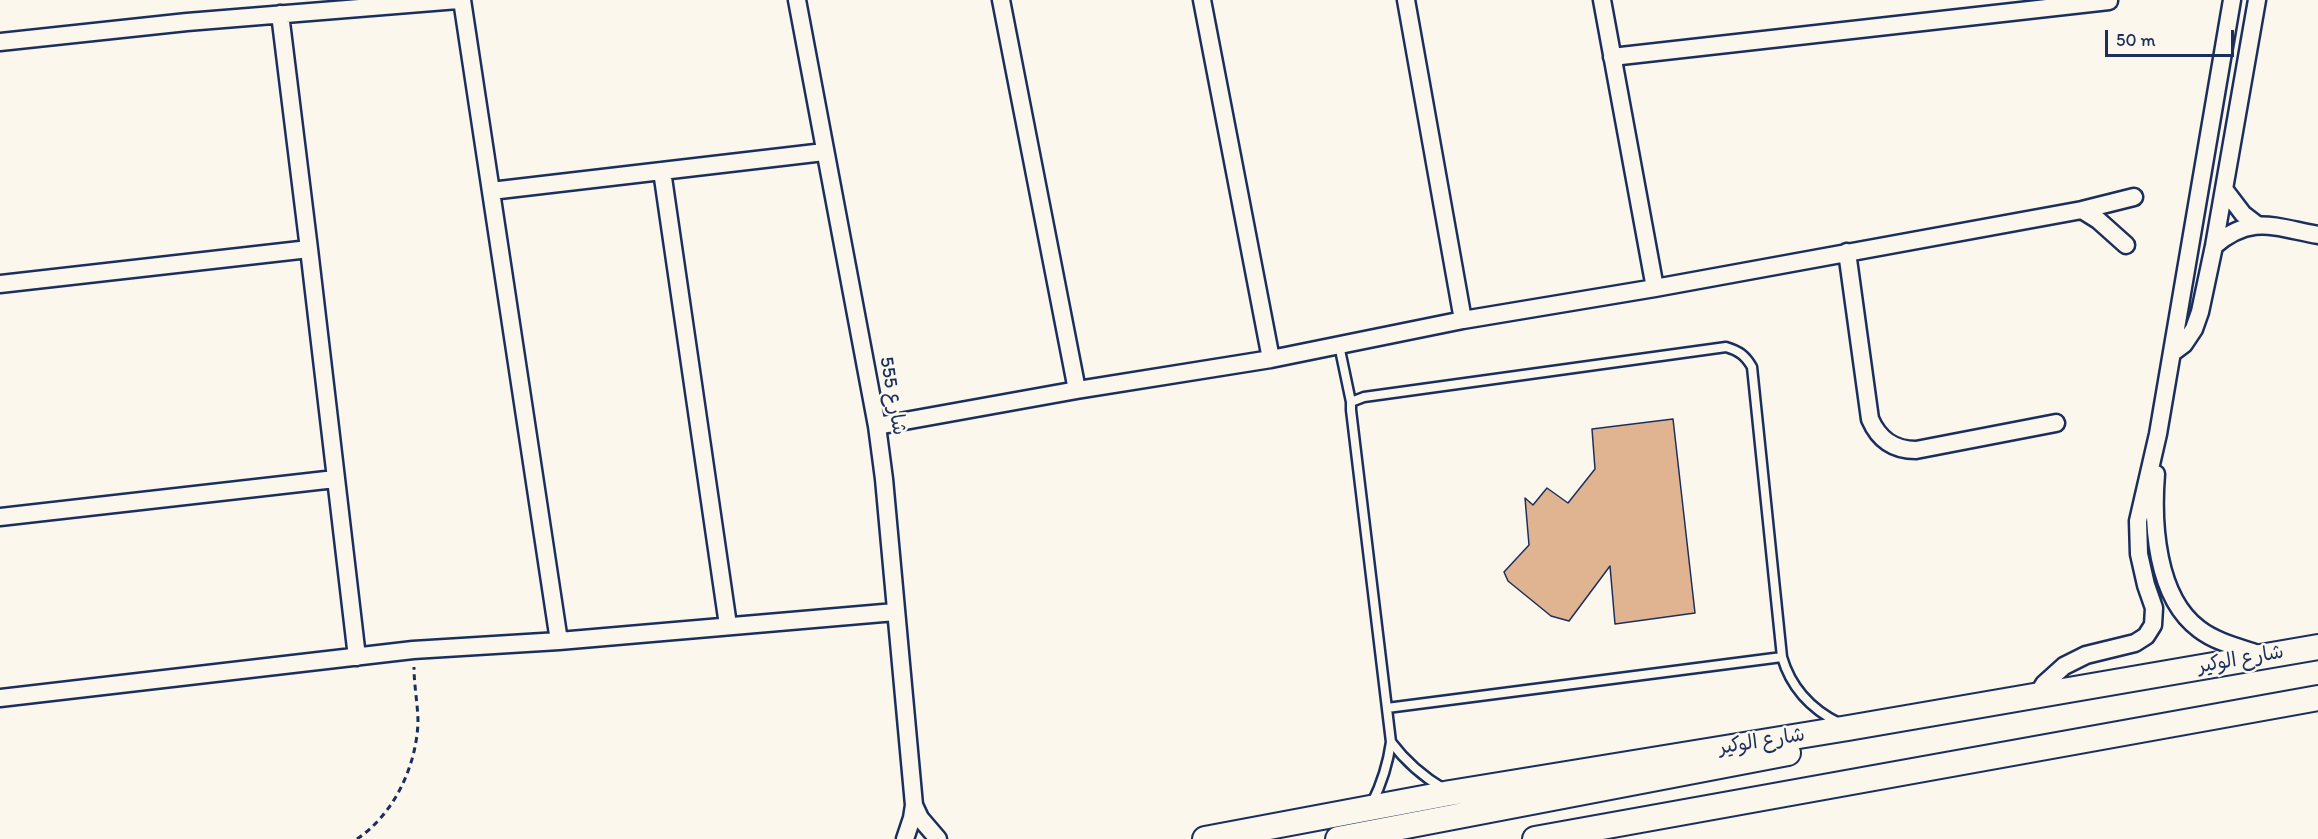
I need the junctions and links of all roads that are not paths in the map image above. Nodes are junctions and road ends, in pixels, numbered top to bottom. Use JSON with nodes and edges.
{"nodes":[{"id":1,"x":460,"y":0,"type":"edge"},
{"id":2,"x":797,"y":0,"type":"edge"},
{"id":3,"x":1001,"y":0,"type":"edge"},
{"id":4,"x":1202,"y":0,"type":"edge"},
{"id":5,"x":1406,"y":0,"type":"edge"},
{"id":6,"x":1602,"y":0,"type":"edge"},
{"id":7,"x":2232,"y":0,"type":"edge"},
{"id":8,"x":2257,"y":0,"type":"edge"},
{"id":9,"x":2109,"y":1,"type":"edge"},
{"id":10,"x":280,"y":14,"type":"junction"},
{"id":11,"x":2226,"y":36,"type":"junction"},
{"id":12,"x":0,"y":42,"type":"edge"},
{"id":13,"x":1612,"y":57,"type":"junction"},
{"id":14,"x":2245,"y":72,"type":"junction"},
{"id":15,"x":824,"y":152,"type":"junction"},
{"id":16,"x":662,"y":171,"type":"junction"},
{"id":17,"x":2224,"y":189,"type":"junction"},
{"id":18,"x":491,"y":191,"type":"junction"},
{"id":19,"x":2134,"y":196,"type":"dead end"},
{"id":20,"x":2082,"y":210,"type":"junction"},
{"id":21,"x":2256,"y":225,"type":"junction"},
{"id":22,"x":2318,"y":235,"type":"edge"},
{"id":23,"x":2126,"y":245,"type":"dead end"},
{"id":24,"x":2214,"y":246,"type":"junction"},
{"id":25,"x":309,"y":249,"type":"junction"},
{"id":26,"x":1847,"y":252,"type":"junction"},
{"id":27,"x":0,"y":284,"type":"edge"},
{"id":28,"x":1655,"y":288,"type":"junction"},
{"id":29,"x":1463,"y":320,"type":"junction"},
{"id":30,"x":1339,"y":345,"type":"junction"},
{"id":31,"x":2172,"y":353,"type":"junction"},
{"id":32,"x":1271,"y":359,"type":"junction"},
{"id":33,"x":1077,"y":390,"type":"junction"},
{"id":34,"x":1352,"y":402,"type":"junction"},
{"id":35,"x":2056,"y":423,"type":"dead end"},
{"id":36,"x":877,"y":426,"type":"junction"},
{"id":37,"x":2158,"y":434,"type":"junction"},
{"id":38,"x":335,"y":479,"type":"junction"},
{"id":39,"x":0,"y":518,"type":"edge"},
{"id":40,"x":895,"y":612,"type":"junction"},
{"id":41,"x":728,"y":625,"type":"junction"},
{"id":42,"x":559,"y":641,"type":"junction"},
{"id":43,"x":2318,"y":646,"type":"edge"},
{"id":44,"x":2265,"y":656,"type":"junction"},
{"id":45,"x":357,"y":657,"type":"junction"},
{"id":46,"x":1782,"y":657,"type":"junction"},
{"id":47,"x":2037,"y":696,"type":"junction"},
{"id":48,"x":0,"y":698,"type":"edge"},
{"id":49,"x":2318,"y":698,"type":"edge"},
{"id":50,"x":1387,"y":708,"type":"junction"},
{"id":51,"x":1848,"y":728,"type":"junction"},
{"id":52,"x":1391,"y":742,"type":"junction"},
{"id":53,"x":1450,"y":793,"type":"junction"},
{"id":54,"x":915,"y":805,"type":"junction"},
{"id":55,"x":1369,"y":808,"type":"junction"},
{"id":56,"x":905,"y":839,"type":"edge"},
{"id":57,"x":938,"y":839,"type":"edge"},
{"id":58,"x":1205,"y":839,"type":"edge"},
{"id":59,"x":1338,"y":839,"type":"edge"},
{"id":60,"x":1535,"y":839,"type":"edge"}],
"edges":[{"from":1,"to":10,"type":"street"},
{"from":1,"to":18,"type":"street"},
{"from":2,"to":15,"type":"street","name":"شارع 555"},
{"from":3,"to":33,"type":"street"},
{"from":4,"to":32,"type":"street"},
{"from":5,"to":29,"type":"street"},
{"from":6,"to":13,"type":"street"},
{"from":7,"to":11,"type":"street"},
{"from":8,"to":14,"type":"street"},
{"from":9,"to":13,"type":"street"},
{"from":10,"to":12,"type":"street"},
{"from":10,"to":25,"type":"street"},
{"from":11,"to":14,"type":"street"},
{"from":11,"to":31,"type":"street"},
{"from":13,"to":28,"type":"street"},
{"from":14,"to":17,"type":"street"},
{"from":15,"to":16,"type":"street"},
{"from":15,"to":36,"type":"street","name":"شارع 555"},
{"from":16,"to":18,"type":"street"},
{"from":16,"to":41,"type":"street"},
{"from":17,"to":21,"type":"street"},
{"from":17,"to":24,"type":"street"},
{"from":18,"to":42,"type":"street"},
{"from":19,"to":20,"type":"street"},
{"from":20,"to":23,"type":"street"},
{"from":20,"to":26,"type":"street"},
{"from":21,"to":22,"type":"street"},
{"from":21,"to":24,"type":"street"},
{"from":24,"to":31,"type":"street"},
{"from":25,"to":27,"type":"street"},
{"from":25,"to":38,"type":"street"},
{"from":26,"to":28,"type":"street"},
{"from":26,"to":35,"type":"street"},
{"from":28,"to":29,"type":"street"},
{"from":29,"to":30,"type":"street"},
{"from":30,"to":32,"type":"street"},
{"from":30,"to":34,"type":"lane"},
{"from":31,"to":37,"type":"street"},
{"from":32,"to":33,"type":"street"},
{"from":33,"to":36,"type":"street"},
{"from":34,"to":46,"type":"lane"},
{"from":34,"to":50,"type":"lane"},
{"from":36,"to":40,"type":"street","name":"شارع 555"},
{"from":37,"to":44,"type":"street"},
{"from":37,"to":47,"type":"street"},
{"from":38,"to":39,"type":"street"},
{"from":38,"to":45,"type":"street"},
{"from":40,"to":41,"type":"street"},
{"from":40,"to":54,"type":"street","name":"شارع 555"},
{"from":41,"to":42,"type":"street"},
{"from":42,"to":45,"type":"street"},
{"from":43,"to":44,"type":"main road","name":"شارع الوكير"},
{"from":44,"to":47,"type":"main road","name":"شارع الوكير"},
{"from":45,"to":48,"type":"street"},
{"from":46,"to":50,"type":"lane"},
{"from":46,"to":51,"type":"lane"},
{"from":47,"to":51,"type":"main road","name":"شارع الوكير"},
{"from":49,"to":60,"type":"main road"},
{"from":50,"to":52,"type":"lane"},
{"from":51,"to":53,"type":"main road","name":"شارع الوكير"},
{"from":51,"to":59,"type":"main road"},
{"from":52,"to":53,"type":"lane"},
{"from":52,"to":55,"type":"lane"},
{"from":53,"to":55,"type":"main road","name":"شارع الوكير"},
{"from":54,"to":56,"type":"street","name":"شارع 555"},
{"from":54,"to":57,"type":"street","name":"شارع 555"},
{"from":55,"to":58,"type":"main road","name":"شارع الوكير"}]}
